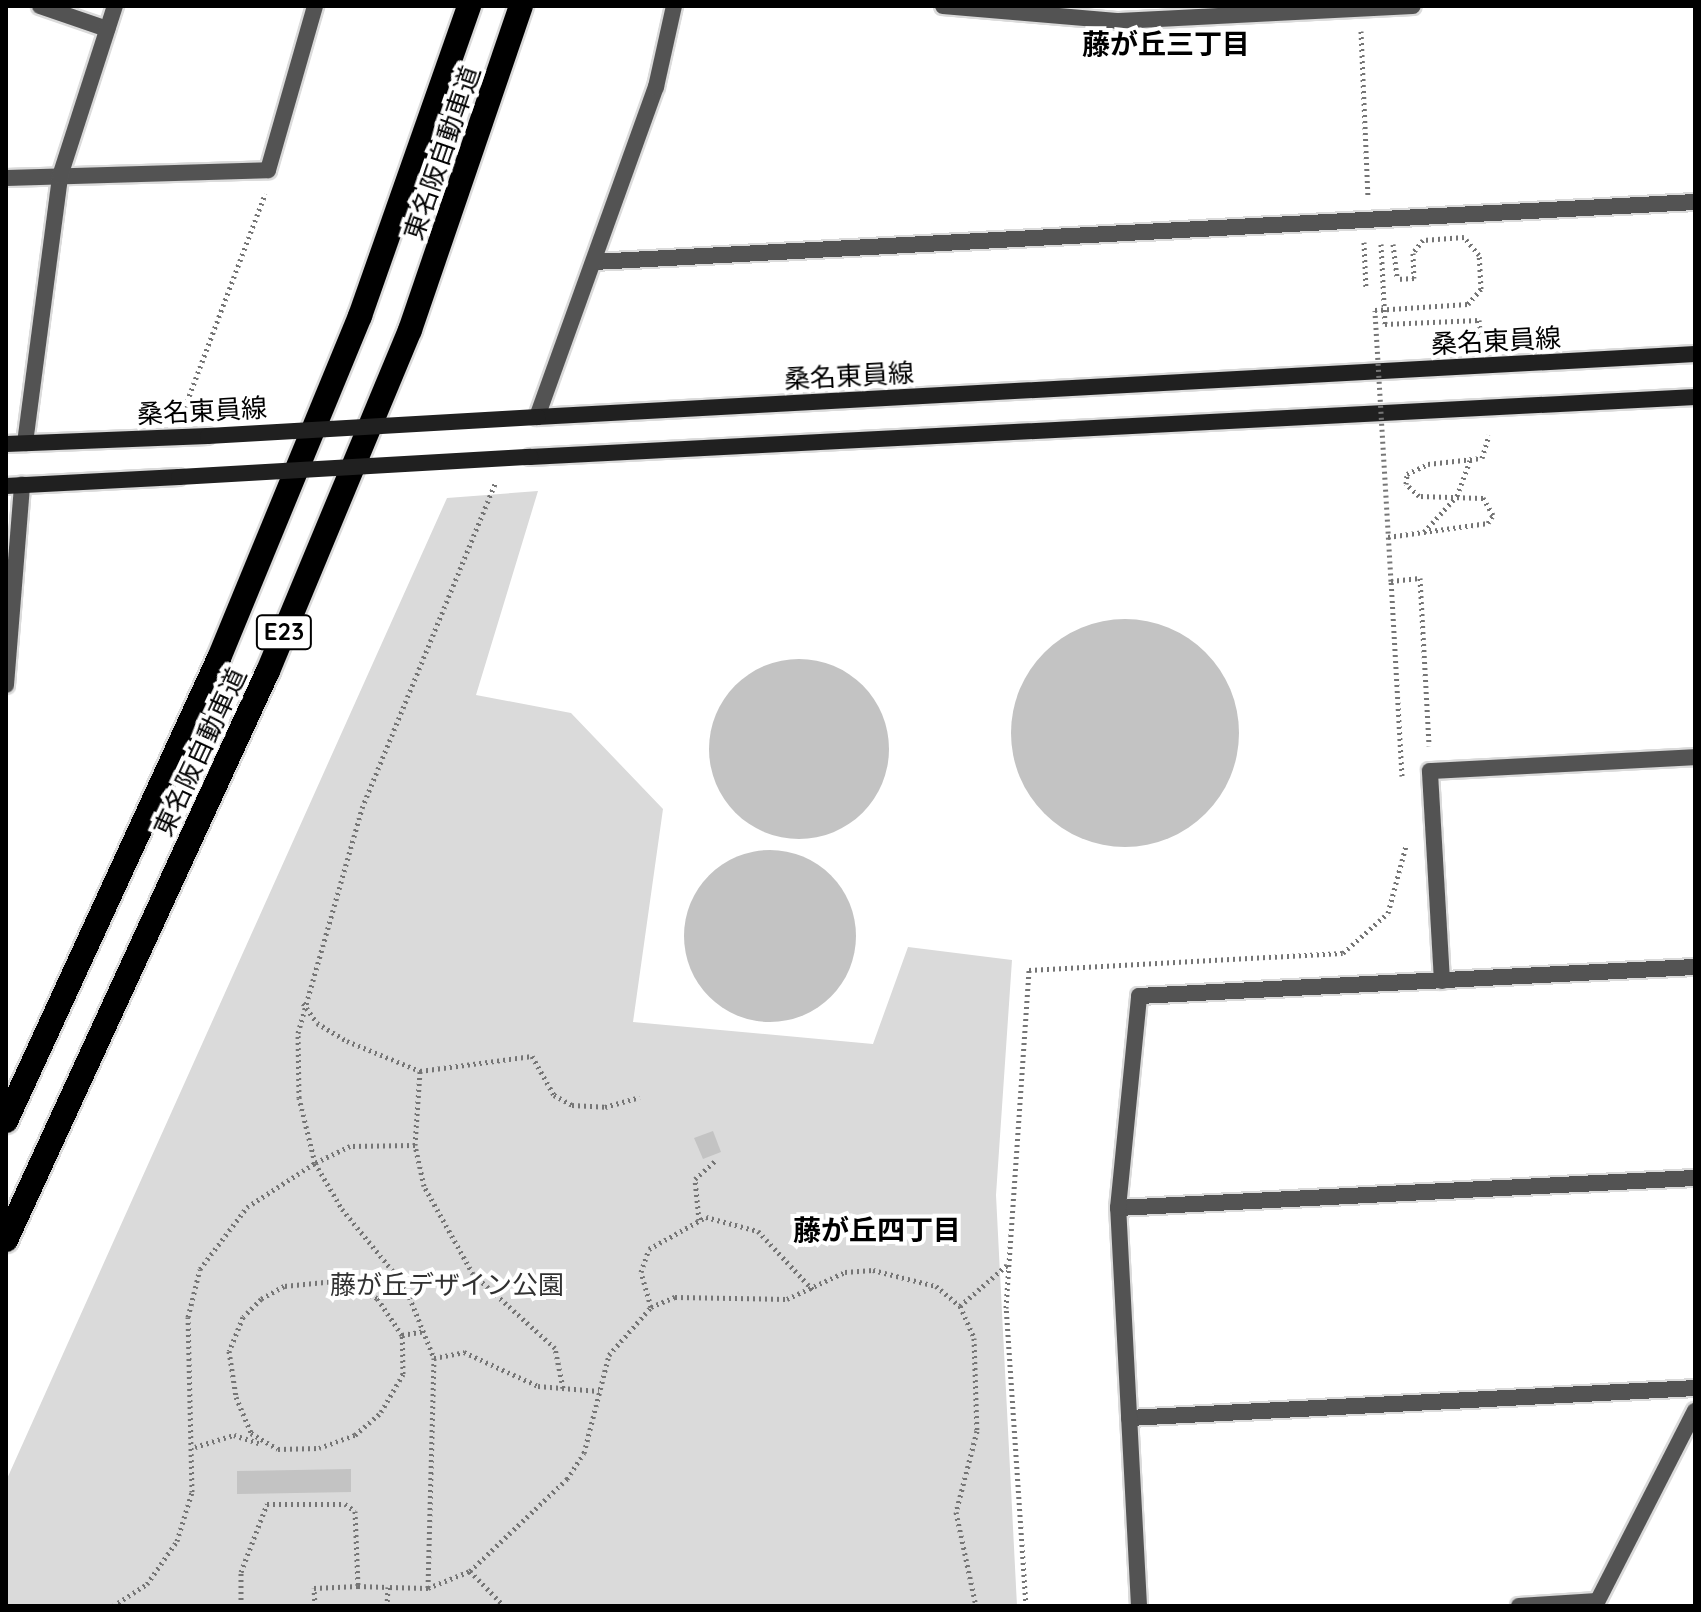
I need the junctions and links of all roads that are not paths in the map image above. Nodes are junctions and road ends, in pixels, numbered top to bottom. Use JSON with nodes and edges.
{"nodes":[{"id":1,"x":40,"y":6,"type":"edge"},
{"id":2,"x":115,"y":6,"type":"edge"},
{"id":3,"x":315,"y":6,"type":"edge"},
{"id":4,"x":469,"y":6,"type":"edge"},
{"id":5,"x":521,"y":6,"type":"edge"},
{"id":6,"x":674,"y":6,"type":"edge"},
{"id":7,"x":943,"y":6,"type":"edge"},
{"id":8,"x":1413,"y":6,"type":"edge"},
{"id":9,"x":107,"y":29,"type":"junction"},
{"id":10,"x":60,"y":176,"type":"junction"},
{"id":11,"x":6,"y":178,"type":"edge"},
{"id":12,"x":1695,"y":202,"type":"edge"},
{"id":13,"x":594,"y":262,"type":"junction"},
{"id":14,"x":1695,"y":354,"type":"edge"},
{"id":15,"x":1676,"y":355,"type":"junction"},
{"id":16,"x":1695,"y":360,"type":"edge"},
{"id":17,"x":1695,"y":397,"type":"edge"},
{"id":18,"x":537,"y":417,"type":"junction"},
{"id":19,"x":25,"y":443,"type":"junction"},
{"id":20,"x":6,"y":444,"type":"edge"},
{"id":21,"x":14,"y":486,"type":"edge"},
{"id":22,"x":6,"y":685,"type":"edge"},
{"id":23,"x":1695,"y":757,"type":"edge"},
{"id":24,"x":1695,"y":967,"type":"edge"},
{"id":25,"x":1442,"y":981,"type":"junction"},
{"id":26,"x":6,"y":1121,"type":"edge"},
{"id":27,"x":1695,"y":1178,"type":"edge"},
{"id":28,"x":1118,"y":1208,"type":"junction"},
{"id":29,"x":6,"y":1240,"type":"edge"},
{"id":30,"x":1695,"y":1388,"type":"edge"},
{"id":31,"x":1695,"y":1411,"type":"edge"},
{"id":32,"x":1129,"y":1418,"type":"junction"},
{"id":33,"x":1596,"y":1604,"type":"edge"},
{"id":34,"x":1139,"y":1606,"type":"edge"},
{"id":35,"x":1519,"y":1606,"type":"edge"}],
"edges":[{"from":1,"to":9,"type":"street"},
{"from":2,"to":9,"type":"street"},
{"from":3,"to":10,"type":"street"},
{"from":4,"to":26,"type":"highway","name":"東名阪自動車道","number":"E23"},
{"from":5,"to":29,"type":"highway","name":"東名阪自動車道","number":"E23"},
{"from":6,"to":13,"type":"street"},
{"from":7,"to":8,"type":"street"},
{"from":9,"to":10,"type":"street"},
{"from":10,"to":11,"type":"street"},
{"from":10,"to":19,"type":"street"},
{"from":12,"to":13,"type":"street"},
{"from":13,"to":18,"type":"street"},
{"from":14,"to":15,"type":"main road","name":"桑名東員線"},
{"from":15,"to":16,"type":"main road"},
{"from":15,"to":18,"type":"main road","name":"桑名東員線"},
{"from":17,"to":21,"type":"main road","bridge":true},
{"from":18,"to":19,"type":"main road","name":"桑名東員線","bridge":true},
{"from":19,"to":20,"type":"main road","name":"桑名東員線"},
{"from":21,"to":22,"type":"street"},
{"from":23,"to":25,"type":"street"},
{"from":24,"to":25,"type":"street"},
{"from":25,"to":28,"type":"street"},
{"from":27,"to":28,"type":"street"},
{"from":28,"to":32,"type":"street"},
{"from":30,"to":32,"type":"street"},
{"from":31,"to":33,"type":"street"},
{"from":32,"to":34,"type":"street"},
{"from":33,"to":35,"type":"street"}]}
